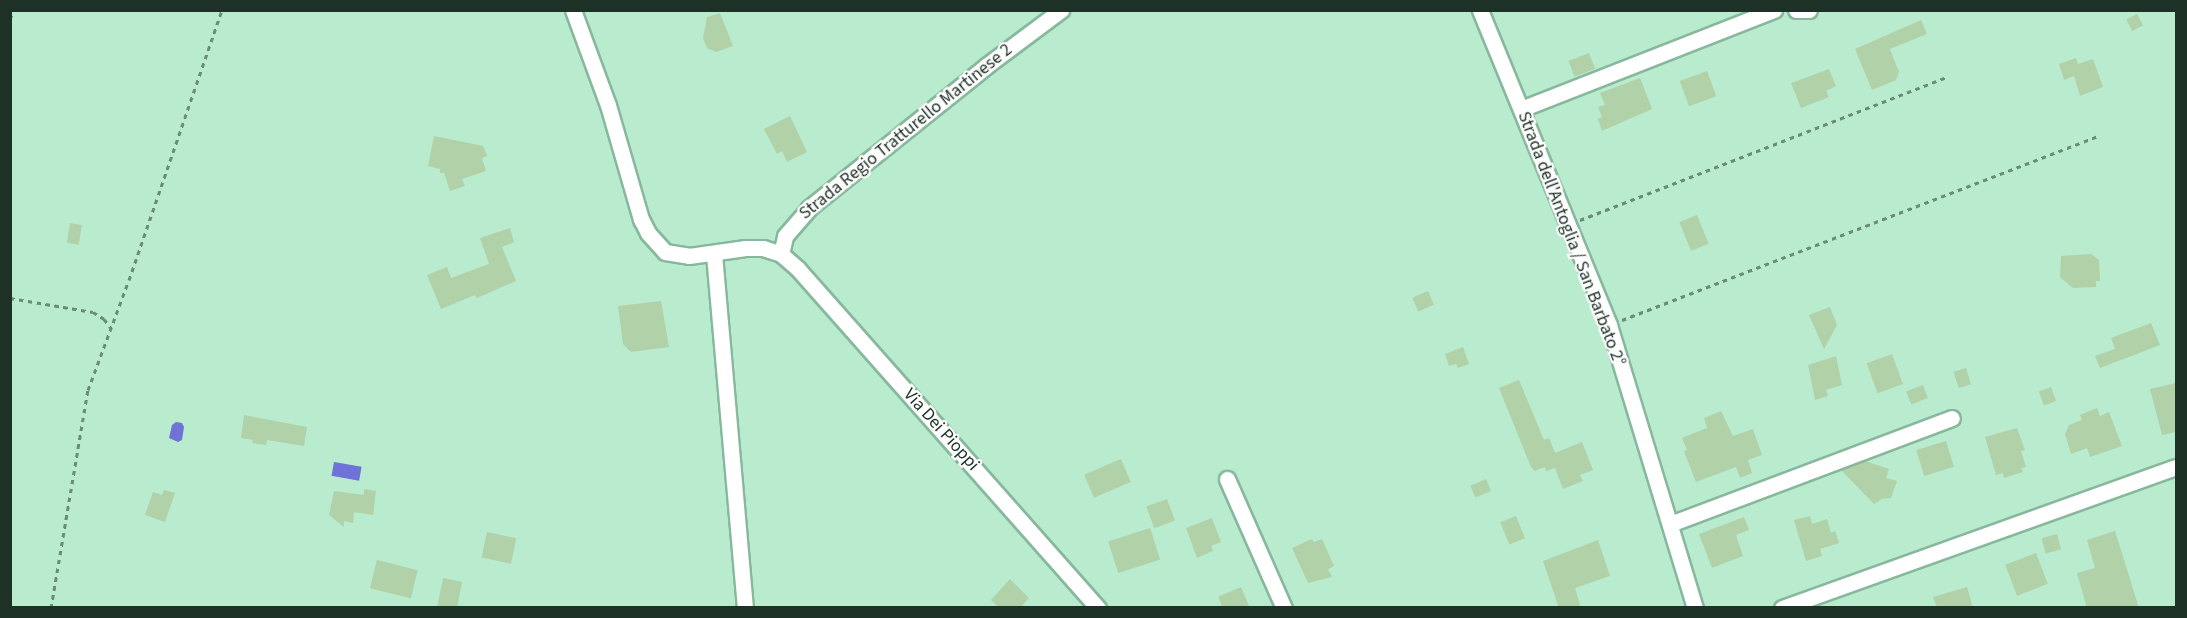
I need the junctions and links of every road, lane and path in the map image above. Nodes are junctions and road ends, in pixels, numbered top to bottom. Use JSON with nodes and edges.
{"nodes":[{"id":1,"x":14,"y":10,"type":"edge"},
{"id":2,"x":222,"y":10,"type":"edge"},
{"id":3,"x":573,"y":10,"type":"edge"},
{"id":4,"x":1061,"y":10,"type":"edge"},
{"id":5,"x":1480,"y":10,"type":"edge"},
{"id":6,"x":1774,"y":10,"type":"edge"},
{"id":7,"x":1796,"y":10,"type":"edge"},
{"id":8,"x":1809,"y":10,"type":"edge"},
{"id":9,"x":10,"y":19,"type":"edge"},
{"id":10,"x":1947,"y":77,"type":"dead end"},
{"id":11,"x":1521,"y":109,"type":"junction"},
{"id":12,"x":2098,"y":136,"type":"dead end"},
{"id":13,"x":1568,"y":225,"type":"junction"},
{"id":14,"x":714,"y":254,"type":"junction"},
{"id":15,"x":781,"y":254,"type":"junction"},
{"id":16,"x":10,"y":298,"type":"edge"},
{"id":17,"x":1609,"y":325,"type":"junction"},
{"id":18,"x":111,"y":328,"type":"junction"},
{"id":19,"x":1952,"y":418,"type":"dead end"},
{"id":20,"x":2176,"y":467,"type":"edge"},
{"id":21,"x":1227,"y":479,"type":"dead end"},
{"id":22,"x":1670,"y":524,"type":"junction"},
{"id":23,"x":51,"y":608,"type":"edge"},
{"id":24,"x":745,"y":608,"type":"edge"},
{"id":25,"x":1098,"y":608,"type":"edge"},
{"id":26,"x":1284,"y":608,"type":"edge"},
{"id":27,"x":1695,"y":608,"type":"edge"},
{"id":28,"x":1782,"y":608,"type":"edge"}],
"edges":[{"from":1,"to":9,"type":"path"},
{"from":2,"to":18,"type":"path"},
{"from":3,"to":14,"type":"street"},
{"from":4,"to":15,"type":"street","name":"Strada Regio Tratturello Martinese 2"},
{"from":5,"to":11,"type":"street","name":"Strada dell'Antoglia / San Barbato 2°"},
{"from":6,"to":11,"type":"street"},
{"from":7,"to":8,"type":"street"},
{"from":10,"to":13,"type":"path"},
{"from":11,"to":13,"type":"street","name":"Strada dell'Antoglia / San Barbato 2°"},
{"from":12,"to":17,"type":"path"},
{"from":13,"to":17,"type":"street","name":"Strada dell'Antoglia / San Barbato 2°"},
{"from":14,"to":15,"type":"street"},
{"from":14,"to":24,"type":"street"},
{"from":15,"to":25,"type":"street","name":"Via Dei Pioppi"},
{"from":16,"to":18,"type":"path"},
{"from":17,"to":22,"type":"street","name":"Strada dell'Antoglia / San Barbato 2°"},
{"from":18,"to":23,"type":"path"},
{"from":19,"to":22,"type":"street"},
{"from":20,"to":28,"type":"street"},
{"from":21,"to":26,"type":"street"},
{"from":22,"to":27,"type":"street","name":"Strada dell'Antoglia / San Barbato 2°"}]}
